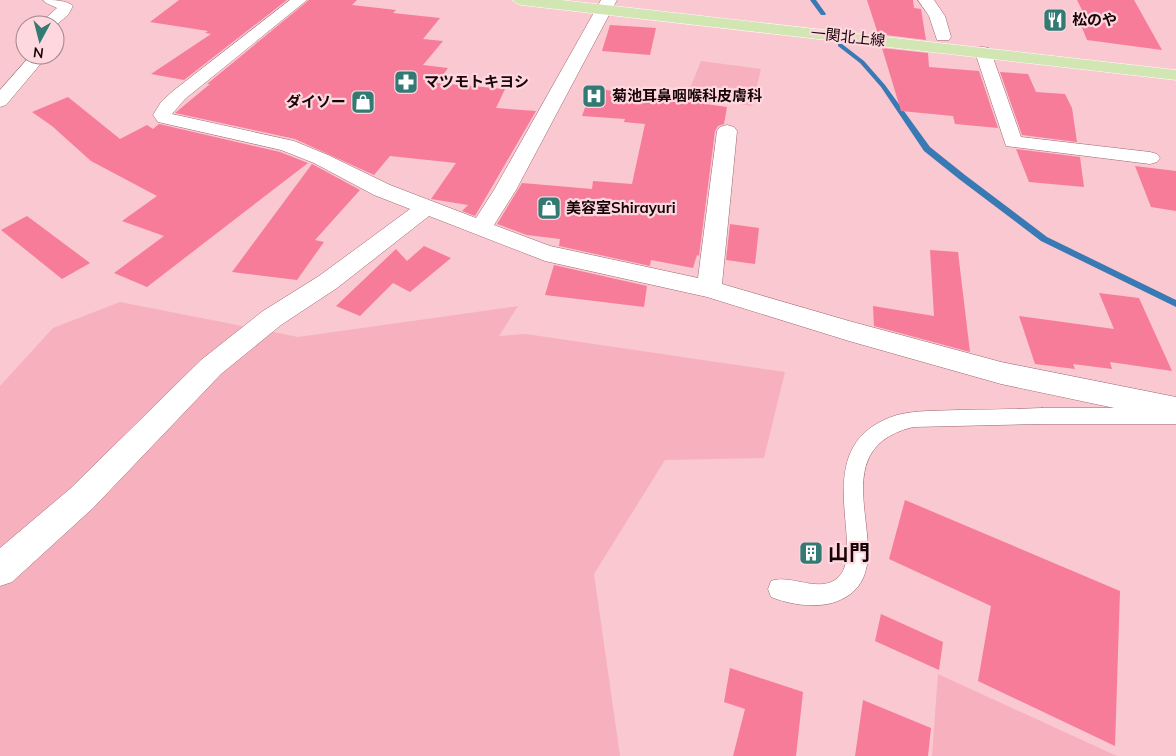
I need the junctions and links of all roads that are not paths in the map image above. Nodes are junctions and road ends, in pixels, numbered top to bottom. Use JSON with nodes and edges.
{"nodes":[{"id":1,"x":51,"y":0,"type":"edge"},
{"id":2,"x":299,"y":0,"type":"edge"},
{"id":3,"x":521,"y":0,"type":"edge"},
{"id":4,"x":926,"y":0,"type":"edge"},
{"id":5,"x":605,"y":3,"type":"edge"},
{"id":6,"x":58,"y":15,"type":"edge"},
{"id":7,"x":943,"y":37,"type":"junction"},
{"id":8,"x":983,"y":52,"type":"junction"},
{"id":9,"x":1176,"y":63,"type":"edge"},
{"id":10,"x":31,"y":65,"type":"edge"},
{"id":11,"x":1176,"y":75,"type":"edge"},
{"id":12,"x":0,"y":101,"type":"edge"},
{"id":13,"x":726,"y":131,"type":"dead end"},
{"id":14,"x":1150,"y":158,"type":"dead end"},
{"id":15,"x":427,"y":206,"type":"junction"},
{"id":16,"x":482,"y":227,"type":"junction"},
{"id":17,"x":708,"y":289,"type":"junction"},
{"id":18,"x":1176,"y":409,"type":"edge"},
{"id":19,"x":1176,"y":416,"type":"edge"},
{"id":20,"x":0,"y":570,"type":"edge"},
{"id":21,"x":779,"y":589,"type":"dead end"}],
"edges":[{"from":1,"to":6,"type":"street"},
{"from":2,"to":15,"type":"street"},
{"from":3,"to":5,"type":"main road","name":"一関北上線"},
{"from":4,"to":7,"type":"street"},
{"from":5,"to":7,"type":"main road","name":"一関北上線"},
{"from":5,"to":8,"type":"main road","name":"一関北上線"},
{"from":5,"to":16,"type":"street"},
{"from":7,"to":9,"type":"main road","name":"一関北上線"},
{"from":8,"to":11,"type":"main road","name":"一関北上線"},
{"from":8,"to":14,"type":"street"},
{"from":10,"to":12,"type":"street"},
{"from":13,"to":17,"type":"street"},
{"from":15,"to":16,"type":"street"},
{"from":15,"to":20,"type":"street"},
{"from":16,"to":17,"type":"street"},
{"from":17,"to":18,"type":"street"},
{"from":19,"to":21,"type":"lane"}]}
